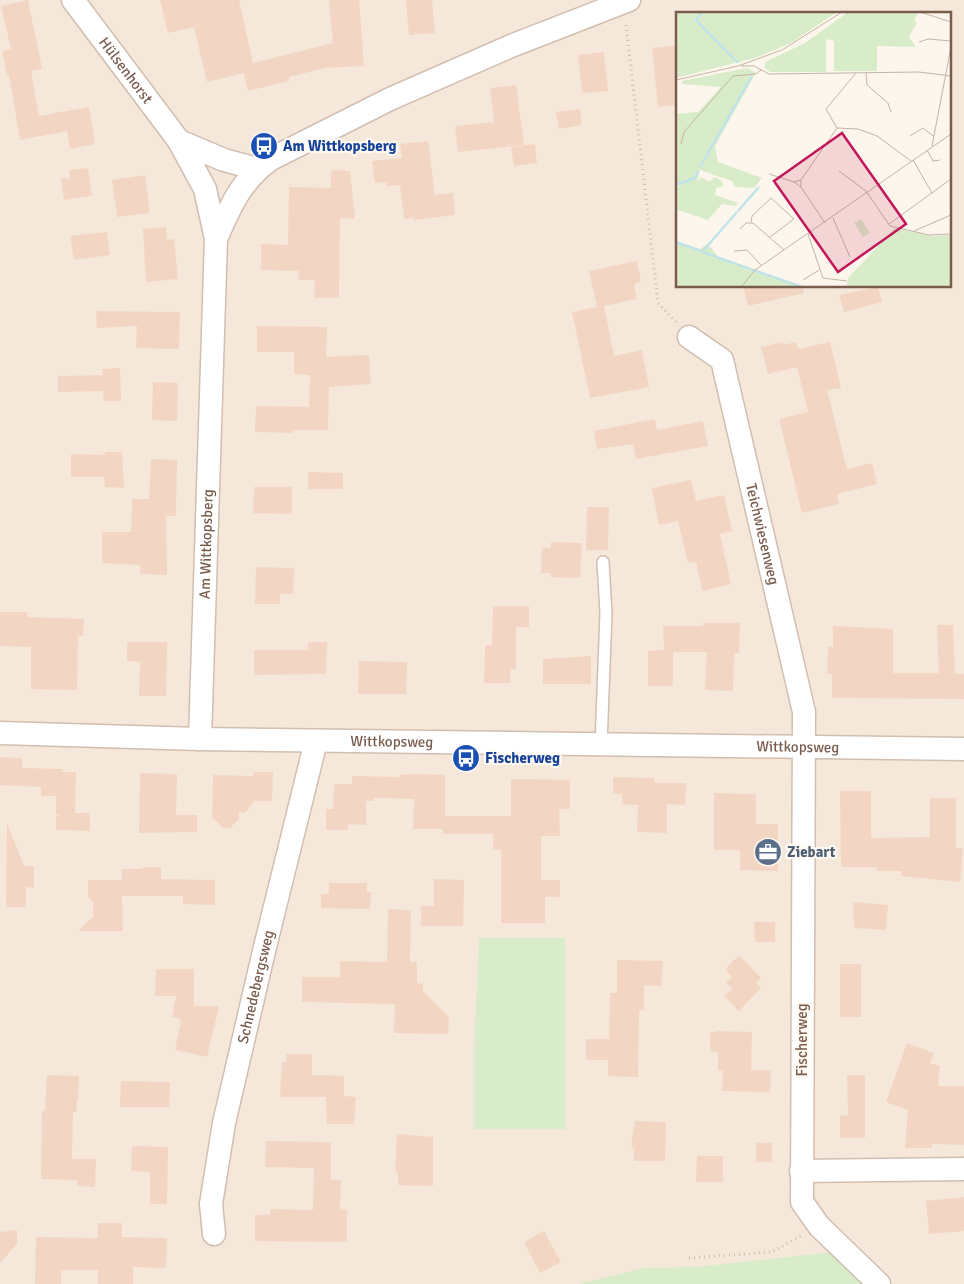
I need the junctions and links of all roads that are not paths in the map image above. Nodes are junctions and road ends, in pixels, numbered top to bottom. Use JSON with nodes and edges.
{"nodes":[{"id":1,"x":73,"y":0,"type":"edge"},
{"id":2,"x":626,"y":1,"type":"edge"},
{"id":3,"x":179,"y":141,"type":"junction"},
{"id":4,"x":257,"y":169,"type":"junction"},
{"id":5,"x":216,"y":239,"type":"junction"},
{"id":6,"x":689,"y":337,"type":"road end"},
{"id":7,"x":603,"y":562,"type":"dead end"},
{"id":8,"x":0,"y":733,"type":"edge"},
{"id":9,"x":200,"y":740,"type":"junction"},
{"id":10,"x":316,"y":741,"type":"junction"},
{"id":11,"x":601,"y":745,"type":"junction"},
{"id":12,"x":803,"y":747,"type":"junction"},
{"id":13,"x":964,"y":749,"type":"edge"},
{"id":14,"x":964,"y":1169,"type":"edge"},
{"id":15,"x":801,"y":1171,"type":"junction"},
{"id":16,"x":214,"y":1234,"type":"dead end"},
{"id":17,"x":880,"y":1284,"type":"edge"}],
"edges":[{"from":1,"to":3,"type":"street","name":"Hülsenhorst"},
{"from":2,"to":4,"type":"street","name":"Am Wittkopsberg"},
{"from":3,"to":4,"type":"street"},
{"from":3,"to":5,"type":"street","name":"Hülsenhorst"},
{"from":4,"to":5,"type":"street","name":"Am Wittkopsberg"},
{"from":5,"to":9,"type":"street","name":"Am Wittkopsberg"},
{"from":6,"to":12,"type":"street","name":"Teichwiesenweg"},
{"from":7,"to":11,"type":"lane"},
{"from":8,"to":9,"type":"street","name":"Wittkopsweg"},
{"from":9,"to":10,"type":"street","name":"Wittkopsweg"},
{"from":10,"to":11,"type":"street","name":"Wittkopsweg"},
{"from":10,"to":16,"type":"street","name":"Schnedebergsweg"},
{"from":11,"to":12,"type":"street","name":"Wittkopsweg"},
{"from":12,"to":13,"type":"street","name":"Wittkopsweg"},
{"from":12,"to":15,"type":"street","name":"Fischerweg"},
{"from":14,"to":15,"type":"street"},
{"from":15,"to":17,"type":"street","name":"Fischerweg"}]}
